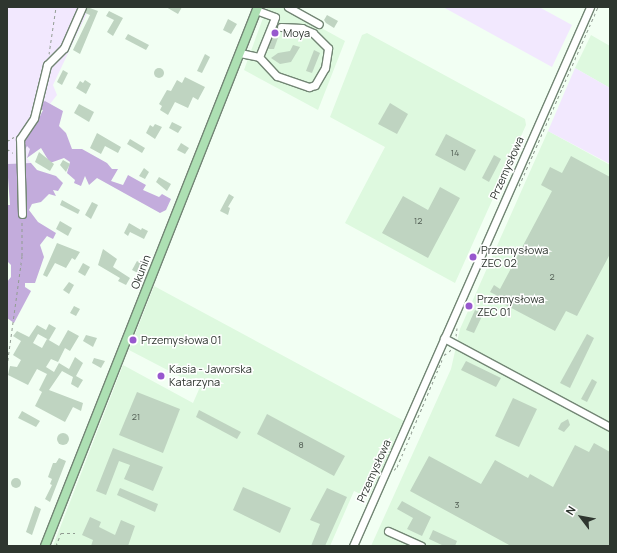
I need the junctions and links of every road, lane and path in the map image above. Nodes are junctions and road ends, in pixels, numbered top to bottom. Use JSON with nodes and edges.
{"nodes":[{"id":1,"x":56,"y":7,"type":"edge"},
{"id":2,"x":82,"y":7,"type":"edge"},
{"id":3,"x":288,"y":7,"type":"edge"},
{"id":4,"x":590,"y":7,"type":"edge"},
{"id":5,"x":598,"y":7,"type":"edge"},
{"id":6,"x":257,"y":9,"type":"edge"},
{"id":7,"x":319,"y":24,"type":"dead end"},
{"id":8,"x":276,"y":25,"type":"junction"},
{"id":9,"x":240,"y":53,"type":"junction"},
{"id":10,"x":259,"y":57,"type":"junction"},
{"id":11,"x":47,"y":65,"type":"junction"},
{"id":12,"x":7,"y":149,"type":"edge"},
{"id":13,"x":20,"y":158,"type":"junction"},
{"id":14,"x":518,"y":188,"type":"dead end"},
{"id":15,"x":22,"y":214,"type":"joint"},
{"id":16,"x":457,"y":326,"type":"dead end"},
{"id":17,"x":444,"y":338,"type":"junction"},
{"id":18,"x":456,"y":342,"type":"dead end"},
{"id":19,"x":7,"y":366,"type":"edge"},
{"id":20,"x":610,"y":427,"type":"edge"},
{"id":21,"x":388,"y":531,"type":"dead end"},
{"id":22,"x":75,"y":533,"type":"dead end"},
{"id":23,"x":411,"y":544,"type":"edge"},
{"id":24,"x":45,"y":546,"type":"edge"},
{"id":25,"x":56,"y":546,"type":"edge"},
{"id":26,"x":353,"y":546,"type":"edge"},
{"id":27,"x":421,"y":546,"type":"edge"}],
"edges":[{"from":1,"to":11,"type":"path"},
{"from":2,"to":11,"type":"street"},
{"from":3,"to":7,"type":"street"},
{"from":4,"to":17,"type":"street","name":"Przemysłowa"},
{"from":5,"to":14,"type":"path"},
{"from":6,"to":8,"type":"street"},
{"from":6,"to":9,"type":"main road","name":"Okunin"},
{"from":8,"to":10,"type":"street"},
{"from":8,"to":10,"type":"street"},
{"from":9,"to":10,"type":"street"},
{"from":9,"to":24,"type":"main road","name":"Okunin"},
{"from":11,"to":13,"type":"street"},
{"from":12,"to":13,"type":"path"},
{"from":13,"to":15,"type":"street"},
{"from":15,"to":19,"type":"path"},
{"from":16,"to":18,"type":"path"},
{"from":17,"to":20,"type":"street"},
{"from":17,"to":26,"type":"street","name":"Przemysłowa"},
{"from":21,"to":23,"type":"street"},
{"from":22,"to":25,"type":"path"},
{"from":23,"to":27,"type":"street"}]}
